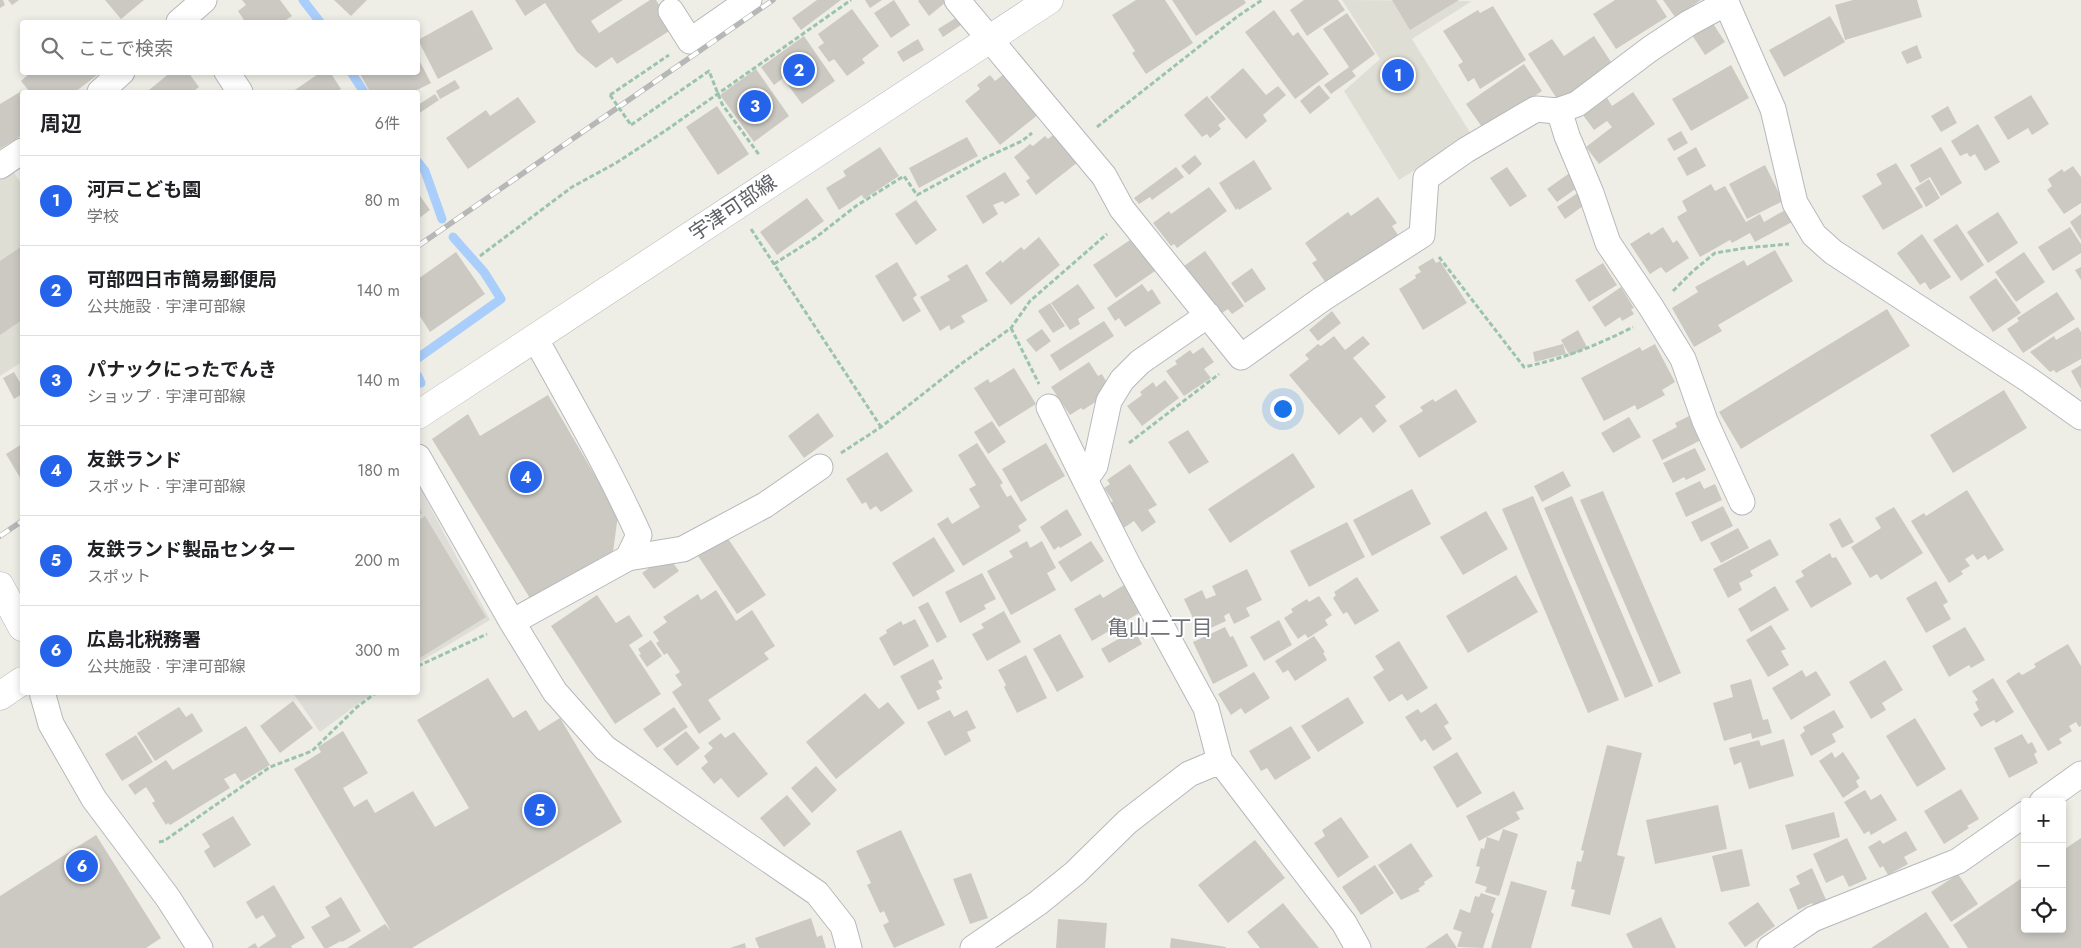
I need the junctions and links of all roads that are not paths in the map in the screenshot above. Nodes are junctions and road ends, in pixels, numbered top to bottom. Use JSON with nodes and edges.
{"nodes":[{"id":1,"x":749,"y":0,"type":"edge"},
{"id":2,"x":957,"y":0,"type":"edge"},
{"id":3,"x":1049,"y":0,"type":"edge"},
{"id":4,"x":1726,"y":2,"type":"edge"},
{"id":5,"x":671,"y":11,"type":"dead end"},
{"id":6,"x":990,"y":38,"type":"junction"},
{"id":7,"x":119,"y":75,"type":"edge"},
{"id":8,"x":229,"y":75,"type":"edge"},
{"id":9,"x":102,"y":90,"type":"edge"},
{"id":10,"x":239,"y":90,"type":"edge"},
{"id":11,"x":1559,"y":110,"type":"junction"},
{"id":12,"x":20,"y":152,"type":"edge"},
{"id":13,"x":0,"y":166,"type":"edge"},
{"id":14,"x":1208,"y":315,"type":"junction"},
{"id":15,"x":535,"y":338,"type":"junction"},
{"id":16,"x":1049,"y":408,"type":"road end"},
{"id":17,"x":420,"y":414,"type":"edge"},
{"id":18,"x":2081,"y":417,"type":"edge"},
{"id":19,"x":420,"y":461,"type":"edge"},
{"id":20,"x":820,"y":467,"type":"road end"},
{"id":21,"x":1085,"y":480,"type":"junction"},
{"id":22,"x":1742,"y":502,"type":"dead end"},
{"id":23,"x":628,"y":558,"type":"junction"},
{"id":24,"x":0,"y":586,"type":"edge"},
{"id":25,"x":512,"y":622,"type":"junction"},
{"id":26,"x":20,"y":623,"type":"edge"},
{"id":27,"x":20,"y":682,"type":"edge"},
{"id":28,"x":43,"y":695,"type":"edge"},
{"id":29,"x":0,"y":696,"type":"edge"},
{"id":30,"x":1220,"y":761,"type":"junction"},
{"id":31,"x":2081,"y":774,"type":"edge"},
{"id":32,"x":2048,"y":798,"type":"edge"},
{"id":33,"x":2021,"y":817,"type":"edge"},
{"id":34,"x":200,"y":948,"type":"edge"},
{"id":35,"x":849,"y":948,"type":"edge"},
{"id":36,"x":974,"y":948,"type":"edge"},
{"id":37,"x":1358,"y":948,"type":"edge"},
{"id":38,"x":1770,"y":948,"type":"edge"}],
"edges":[{"from":1,"to":5,"type":"street"},
{"from":2,"to":6,"type":"street"},
{"from":3,"to":6,"type":"main road","name":"宇津可部線"},
{"from":4,"to":11,"type":"street"},
{"from":4,"to":18,"type":"street"},
{"from":6,"to":14,"type":"street"},
{"from":6,"to":15,"type":"main road","name":"宇津可部線"},
{"from":7,"to":9,"type":"street"},
{"from":8,"to":10,"type":"street"},
{"from":11,"to":14,"type":"street"},
{"from":11,"to":22,"type":"street"},
{"from":12,"to":13,"type":"street"},
{"from":14,"to":21,"type":"street"},
{"from":15,"to":17,"type":"main road","name":"宇津可部線"},
{"from":15,"to":23,"type":"street"},
{"from":16,"to":21,"type":"street"},
{"from":19,"to":25,"type":"street"},
{"from":20,"to":23,"type":"street"},
{"from":21,"to":30,"type":"street"},
{"from":23,"to":25,"type":"street"},
{"from":24,"to":26,"type":"main road"},
{"from":25,"to":35,"type":"street"},
{"from":27,"to":29,"type":"main road"},
{"from":28,"to":34,"type":"street"},
{"from":30,"to":36,"type":"street"},
{"from":30,"to":37,"type":"street"},
{"from":31,"to":32,"type":"street"},
{"from":33,"to":38,"type":"street"}]}
